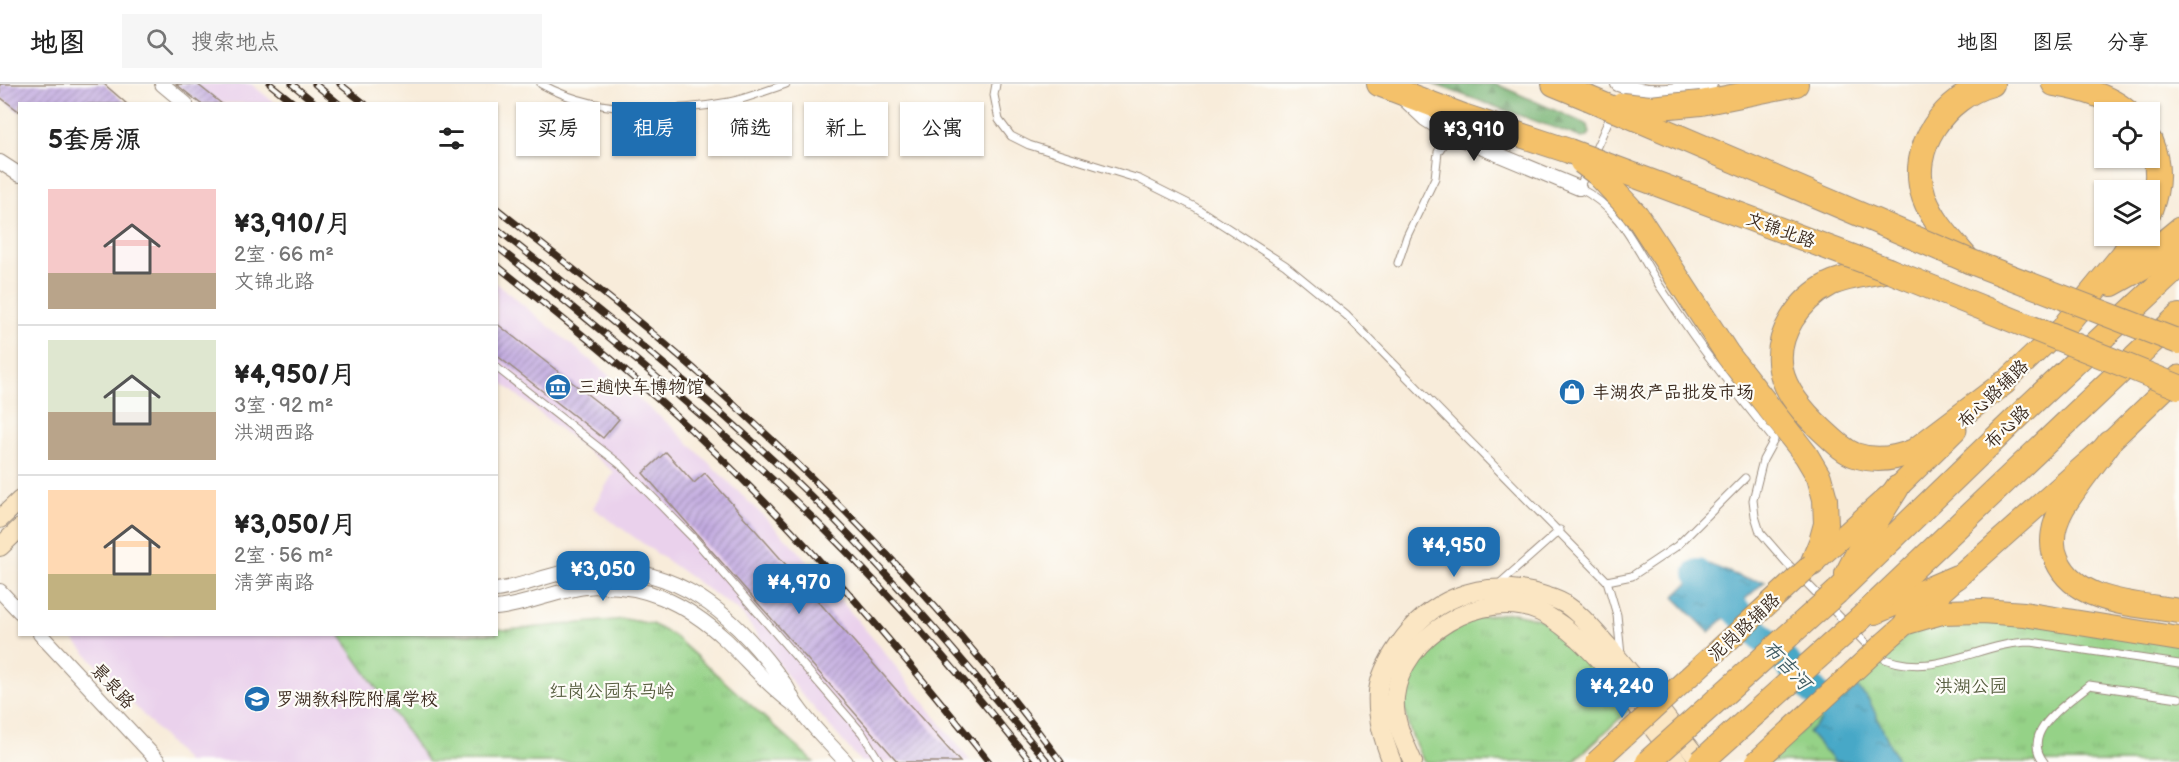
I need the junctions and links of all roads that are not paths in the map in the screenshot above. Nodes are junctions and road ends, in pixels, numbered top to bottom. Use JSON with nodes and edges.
{"nodes":[{"id":1,"x":162,"y":84,"type":"edge"},
{"id":2,"x":541,"y":84,"type":"edge"},
{"id":3,"x":786,"y":84,"type":"edge"},
{"id":4,"x":996,"y":84,"type":"edge"},
{"id":5,"x":1554,"y":84,"type":"edge"},
{"id":6,"x":1796,"y":84,"type":"edge"},
{"id":7,"x":1992,"y":84,"type":"edge"},
{"id":8,"x":2054,"y":84,"type":"edge"},
{"id":9,"x":1621,"y":85,"type":"edge"},
{"id":10,"x":1388,"y":88,"type":"edge"},
{"id":11,"x":1705,"y":93,"type":"edge"},
{"id":12,"x":1588,"y":98,"type":"junction"},
{"id":13,"x":184,"y":102,"type":"edge"},
{"id":14,"x":2112,"y":102,"type":"edge"},
{"id":15,"x":1456,"y":125,"type":"junction"},
{"id":16,"x":1569,"y":151,"type":"junction"},
{"id":17,"x":0,"y":162,"type":"edge"},
{"id":18,"x":18,"y":174,"type":"edge"},
{"id":19,"x":1580,"y":188,"type":"junction"},
{"id":20,"x":2179,"y":228,"type":"edge"},
{"id":21,"x":2128,"y":246,"type":"edge"},
{"id":22,"x":2179,"y":247,"type":"edge"},
{"id":23,"x":1969,"y":261,"type":"junction"},
{"id":24,"x":1398,"y":263,"type":"dead end"},
{"id":25,"x":2179,"y":266,"type":"edge"},
{"id":26,"x":1888,"y":270,"type":"junction"},
{"id":27,"x":2112,"y":284,"type":"junction"},
{"id":28,"x":2179,"y":316,"type":"edge"},
{"id":29,"x":2067,"y":323,"type":"junction"},
{"id":30,"x":2179,"y":342,"type":"edge"},
{"id":31,"x":498,"y":369,"type":"edge"},
{"id":32,"x":2179,"y":376,"type":"edge"},
{"id":33,"x":2004,"y":383,"type":"junction"},
{"id":34,"x":2179,"y":387,"type":"edge"},
{"id":35,"x":2109,"y":443,"type":"junction"},
{"id":36,"x":1745,"y":478,"type":"dead end"},
{"id":37,"x":1897,"y":488,"type":"junction"},
{"id":38,"x":18,"y":502,"type":"edge"},
{"id":39,"x":0,"y":519,"type":"edge"},
{"id":40,"x":18,"y":530,"type":"edge"},
{"id":41,"x":1560,"y":530,"type":"junction"},
{"id":42,"x":0,"y":546,"type":"edge"},
{"id":43,"x":1812,"y":564,"type":"junction"},
{"id":44,"x":1957,"y":577,"type":"junction"},
{"id":45,"x":1607,"y":581,"type":"junction"},
{"id":46,"x":1496,"y":587,"type":"junction"},
{"id":47,"x":0,"y":591,"type":"edge"},
{"id":48,"x":498,"y":591,"type":"edge"},
{"id":49,"x":1837,"y":592,"type":"junction"},
{"id":50,"x":498,"y":608,"type":"edge"},
{"id":51,"x":18,"y":610,"type":"edge"},
{"id":52,"x":2179,"y":610,"type":"edge"},
{"id":53,"x":1860,"y":619,"type":"junction"},
{"id":54,"x":1907,"y":622,"type":"junction"},
{"id":55,"x":42,"y":636,"type":"edge"},
{"id":56,"x":2179,"y":639,"type":"edge"},
{"id":57,"x":1621,"y":661,"type":"junction"},
{"id":58,"x":2179,"y":664,"type":"edge"},
{"id":59,"x":2179,"y":698,"type":"edge"},
{"id":60,"x":797,"y":707,"type":"junction"},
{"id":61,"x":159,"y":762,"type":"edge"},
{"id":62,"x":846,"y":762,"type":"edge"},
{"id":63,"x":880,"y":762,"type":"edge"},
{"id":64,"x":1392,"y":762,"type":"edge"},
{"id":65,"x":1413,"y":762,"type":"edge"},
{"id":66,"x":1596,"y":762,"type":"edge"},
{"id":67,"x":1648,"y":762,"type":"edge"},
{"id":68,"x":1678,"y":762,"type":"edge"},
{"id":69,"x":1701,"y":762,"type":"edge"},
{"id":70,"x":1756,"y":762,"type":"edge"},
{"id":71,"x":2044,"y":762,"type":"edge"}],
"edges":[{"from":1,"to":13,"type":"street"},
{"from":2,"to":3,"type":"lane"},
{"from":4,"to":41,"type":"lane"},
{"from":5,"to":12,"type":"highway"},
{"from":6,"to":11,"type":"highway"},
{"from":7,"to":23,"type":"highway"},
{"from":8,"to":14,"type":"highway"},
{"from":9,"to":11,"type":"street"},
{"from":9,"to":19,"type":"lane"},
{"from":10,"to":15,"type":"highway","name":"文锦北路"},
{"from":11,"to":12,"type":"highway","bridge":true},
{"from":12,"to":23,"type":"highway","bridge":true},
{"from":15,"to":16,"type":"highway","name":"文锦北路"},
{"from":15,"to":19,"type":"street"},
{"from":15,"to":24,"type":"lane"},
{"from":16,"to":26,"type":"highway","name":"文锦北路","bridge":true},
{"from":16,"to":43,"type":"highway","bridge":true},
{"from":17,"to":18,"type":"street"},
{"from":19,"to":58,"type":"lane"},
{"from":20,"to":27,"type":"main road","name":"布心路辅路"},
{"from":21,"to":29,"type":"highway"},
{"from":22,"to":27,"type":"highway"},
{"from":23,"to":30,"type":"highway","bridge":true},
{"from":25,"to":49,"type":"highway","name":"布心路"},
{"from":26,"to":33,"type":"highway"},
{"from":26,"to":34,"type":"highway","name":"文锦北路","bridge":true},
{"from":27,"to":29,"type":"main road","name":"布心路辅路"},
{"from":28,"to":53,"type":"highway","name":"布心路"},
{"from":29,"to":33,"type":"main road","name":"布心路辅路"},
{"from":31,"to":63,"type":"lane"},
{"from":32,"to":35,"type":"main road"},
{"from":33,"to":37,"type":"main road","name":"布心路辅路"},
{"from":35,"to":44,"type":"main road"},
{"from":35,"to":52,"type":"highway"},
{"from":36,"to":45,"type":"lane"},
{"from":37,"to":43,"type":"main road","name":"布心路辅路"},
{"from":37,"to":49,"type":"highway"},
{"from":38,"to":39,"type":"main road"},
{"from":40,"to":42,"type":"main road"},
{"from":41,"to":45,"type":"lane"},
{"from":41,"to":46,"type":"lane"},
{"from":43,"to":66,"type":"main road","name":"泥岗路辅路","bridge":true},
{"from":44,"to":53,"type":"highway"},
{"from":44,"to":54,"type":"main road"},
{"from":45,"to":57,"type":"lane"},
{"from":46,"to":57,"type":"main road"},
{"from":46,"to":64,"type":"main road"},
{"from":47,"to":51,"type":"street"},
{"from":48,"to":60,"type":"street"},
{"from":49,"to":67,"type":"highway","name":"布心路","bridge":true},
{"from":50,"to":60,"type":"street"},
{"from":53,"to":69,"type":"highway","name":"布心路","bridge":true},
{"from":54,"to":56,"type":"highway"},
{"from":54,"to":70,"type":"main road","bridge":true},
{"from":55,"to":61,"type":"street","name":"景泉路"},
{"from":57,"to":69,"type":"main road"},
{"from":59,"to":71,"type":"lane"},
{"from":60,"to":62,"type":"street"},
{"from":65,"to":68,"type":"main road"}]}
